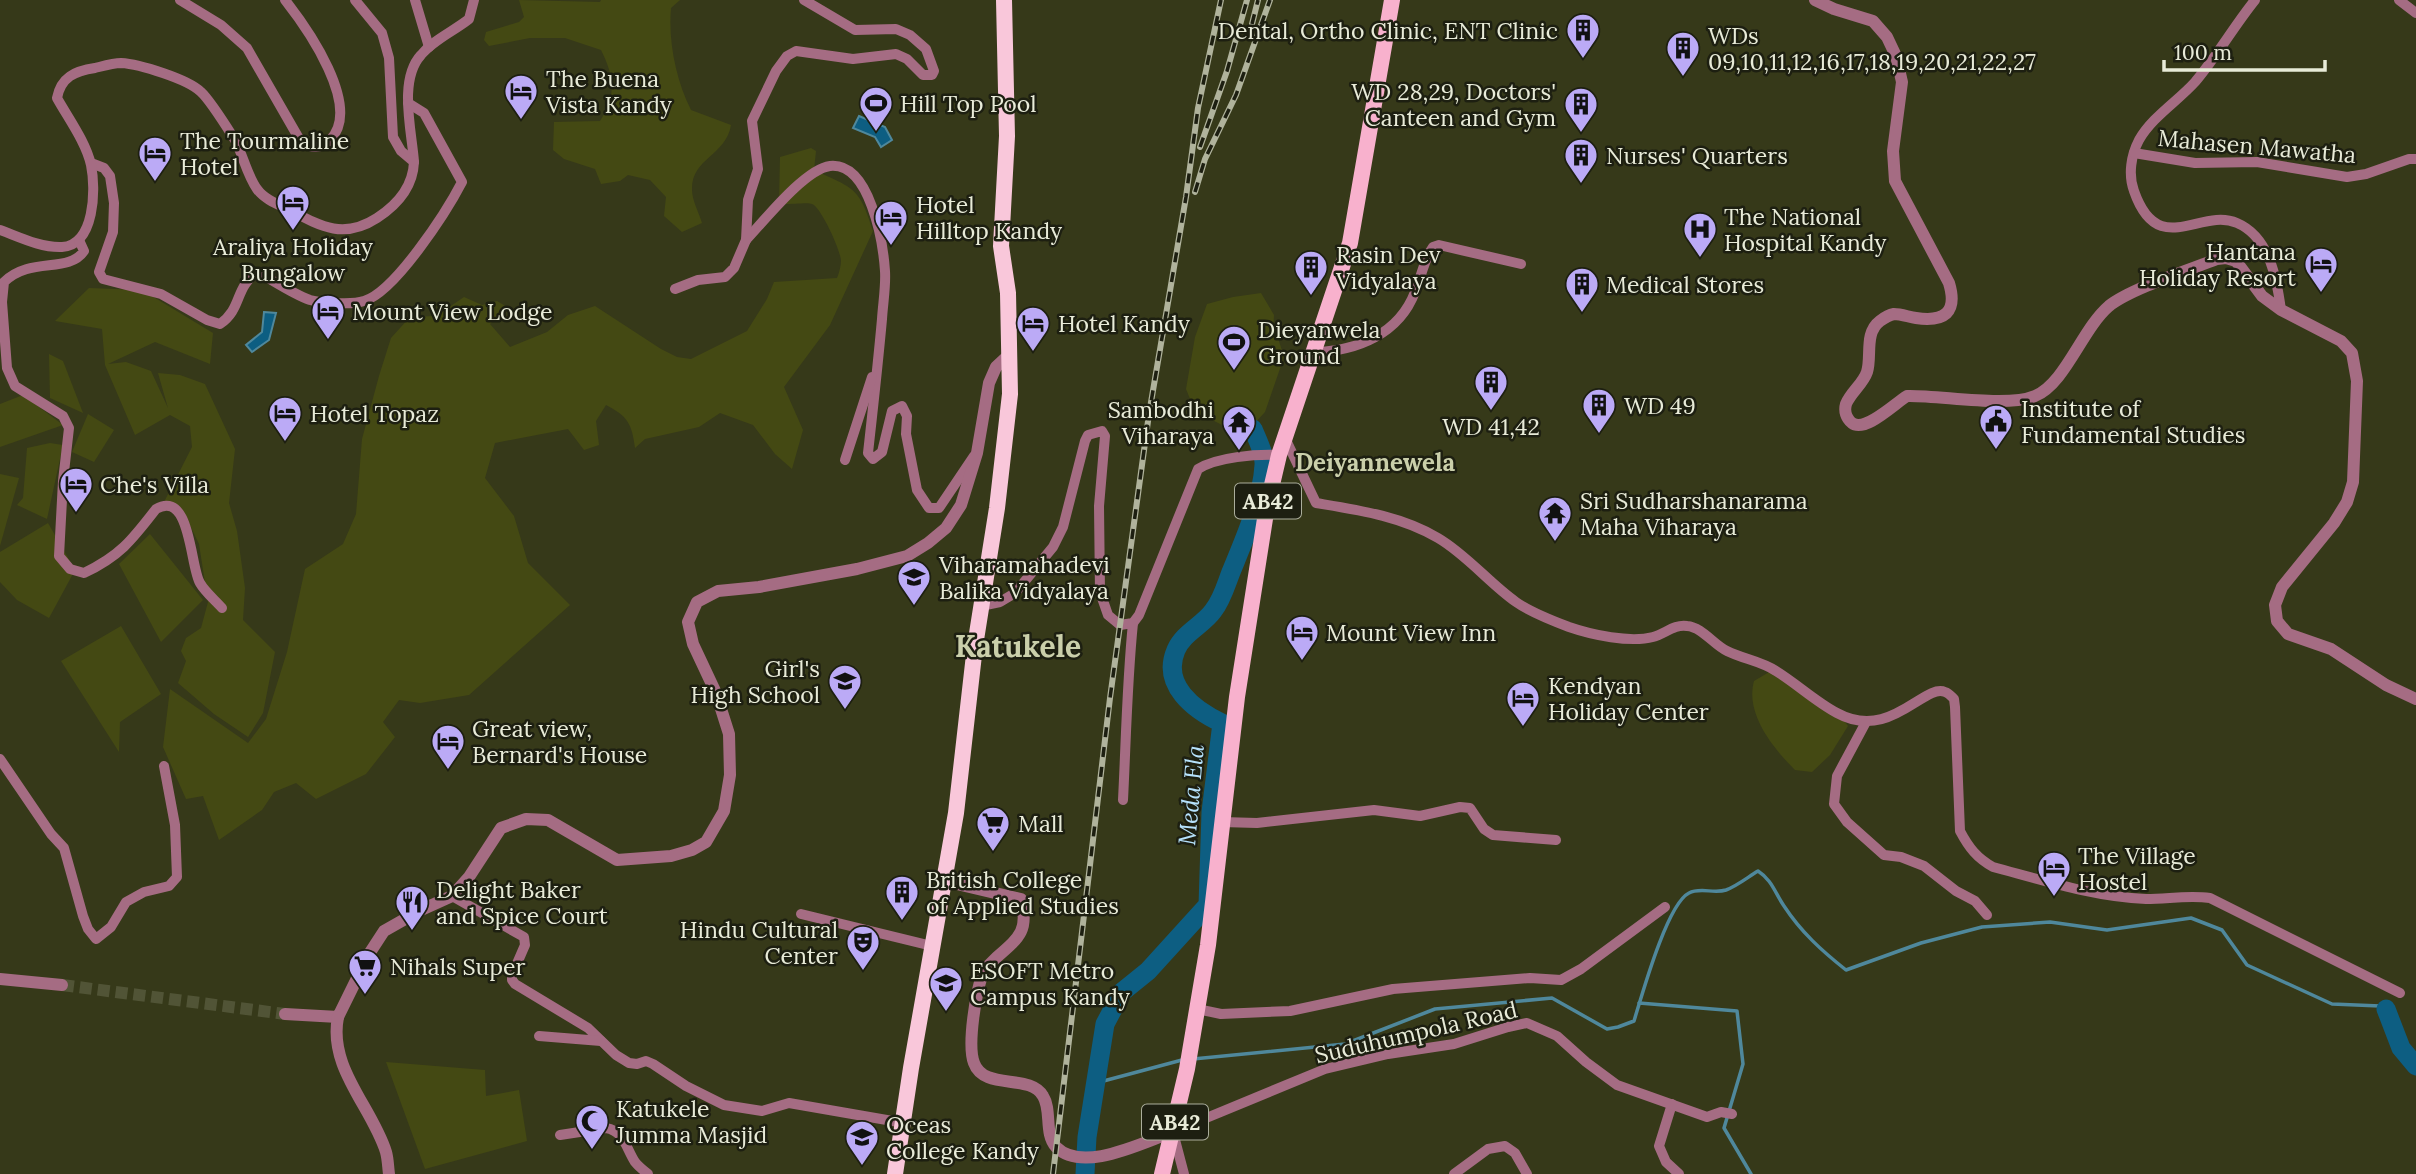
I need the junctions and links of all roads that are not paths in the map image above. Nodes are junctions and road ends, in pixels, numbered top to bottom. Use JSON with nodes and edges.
{"nodes":[{"id":1,"x":180,"y":0,"type":"edge"},
{"id":2,"x":285,"y":0,"type":"edge"},
{"id":3,"x":355,"y":0,"type":"edge"},
{"id":4,"x":415,"y":0,"type":"edge"},
{"id":5,"x":474,"y":0,"type":"edge"},
{"id":6,"x":804,"y":0,"type":"edge"},
{"id":7,"x":1004,"y":0,"type":"edge"},
{"id":8,"x":1392,"y":0,"type":"edge"},
{"id":9,"x":1815,"y":0,"type":"edge"},
{"id":10,"x":2255,"y":0,"type":"edge"},
{"id":11,"x":2399,"y":0,"type":"edge"},
{"id":12,"x":2416,"y":13,"type":"edge"},
{"id":13,"x":429,"y":47,"type":"junction"},
{"id":14,"x":408,"y":103,"type":"junction"},
{"id":15,"x":2134,"y":153,"type":"junction"},
{"id":16,"x":2416,"y":159,"type":"edge"},
{"id":17,"x":414,"y":162,"type":"junction"},
{"id":18,"x":91,"y":163,"type":"junction"},
{"id":19,"x":0,"y":230,"type":"edge"},
{"id":20,"x":79,"y":240,"type":"junction"},
{"id":21,"x":747,"y":240,"type":"junction"},
{"id":22,"x":1521,"y":264,"type":"dead end"},
{"id":23,"x":675,"y":289,"type":"dead end"},
{"id":24,"x":2281,"y":310,"type":"junction"},
{"id":25,"x":1315,"y":352,"type":"junction"},
{"id":26,"x":1010,"y":354,"type":"junction"},
{"id":27,"x":878,"y":360,"type":"junction"},
{"id":28,"x":1284,"y":437,"type":"junction"},
{"id":29,"x":977,"y":453,"type":"junction"},
{"id":30,"x":1274,"y":455,"type":"junction"},
{"id":31,"x":845,"y":460,"type":"dead end"},
{"id":32,"x":981,"y":606,"type":"junction"},
{"id":33,"x":222,"y":608,"type":"dead end"},
{"id":34,"x":1133,"y":623,"type":"junction"},
{"id":35,"x":2416,"y":698,"type":"edge"},
{"id":36,"x":1866,"y":722,"type":"junction"},
{"id":37,"x":0,"y":759,"type":"edge"},
{"id":38,"x":164,"y":766,"type":"dead end"},
{"id":39,"x":1123,"y":800,"type":"dead end"},
{"id":40,"x":1222,"y":822,"type":"junction"},
{"id":41,"x":1556,"y":840,"type":"dead end"},
{"id":42,"x":944,"y":881,"type":"junction"},
{"id":43,"x":452,"y":896,"type":"junction"},
{"id":44,"x":1665,"y":906,"type":"dead end"},
{"id":45,"x":801,"y":914,"type":"dead end"},
{"id":46,"x":1987,"y":915,"type":"dead end"},
{"id":47,"x":932,"y":946,"type":"junction"},
{"id":48,"x":0,"y":979,"type":"edge"},
{"id":49,"x":62,"y":985,"type":"tunnel mouth"},
{"id":50,"x":2400,"y":993,"type":"dead end"},
{"id":51,"x":1196,"y":1011,"type":"junction"},
{"id":52,"x":285,"y":1014,"type":"tunnel mouth"},
{"id":53,"x":338,"y":1017,"type":"junction"},
{"id":54,"x":539,"y":1036,"type":"dead end"},
{"id":55,"x":601,"y":1041,"type":"junction"},
{"id":56,"x":1672,"y":1104,"type":"junction"},
{"id":57,"x":1728,"y":1113,"type":"dead end"},
{"id":58,"x":904,"y":1123,"type":"junction"},
{"id":59,"x":1174,"y":1128,"type":"junction"},
{"id":60,"x":560,"y":1135,"type":"dead end"},
{"id":61,"x":386,"y":1153,"type":"junction"},
{"id":62,"x":382,"y":1174,"type":"edge"},
{"id":63,"x":389,"y":1174,"type":"edge"},
{"id":64,"x":648,"y":1174,"type":"edge"},
{"id":65,"x":895,"y":1174,"type":"edge"},
{"id":66,"x":1162,"y":1174,"type":"edge"},
{"id":67,"x":1184,"y":1174,"type":"edge"},
{"id":68,"x":1454,"y":1174,"type":"edge"},
{"id":69,"x":1527,"y":1174,"type":"edge"},
{"id":70,"x":1679,"y":1174,"type":"edge"}],
"edges":[{"from":1,"to":2,"type":"street"},
{"from":3,"to":17,"type":"street"},
{"from":4,"to":13,"type":"street"},
{"from":5,"to":13,"type":"street"},
{"from":6,"to":21,"type":"street"},
{"from":7,"to":26,"type":"highway"},
{"from":8,"to":25,"type":"main road","number":"AB42"},
{"from":9,"to":24,"type":"street"},
{"from":10,"to":15,"type":"street"},
{"from":11,"to":12,"type":"street"},
{"from":13,"to":14,"type":"street"},
{"from":14,"to":17,"type":"street"},
{"from":14,"to":18,"type":"street"},
{"from":15,"to":16,"type":"street","name":"Mahasen Mawatha"},
{"from":15,"to":24,"type":"street"},
{"from":17,"to":18,"type":"street"},
{"from":18,"to":20,"type":"street"},
{"from":19,"to":20,"type":"street"},
{"from":20,"to":33,"type":"street"},
{"from":21,"to":23,"type":"street"},
{"from":21,"to":27,"type":"street"},
{"from":22,"to":25,"type":"street"},
{"from":24,"to":35,"type":"street"},
{"from":25,"to":28,"type":"main road","number":"AB42"},
{"from":26,"to":29,"type":"street"},
{"from":26,"to":32,"type":"highway"},
{"from":27,"to":29,"type":"street"},
{"from":27,"to":31,"type":"street"},
{"from":28,"to":30,"type":"main road","number":"AB42"},
{"from":28,"to":36,"type":"street"},
{"from":29,"to":43,"type":"street"},
{"from":30,"to":34,"type":"street"},
{"from":30,"to":40,"type":"main road","number":"AB42"},
{"from":32,"to":34,"type":"street"},
{"from":32,"to":42,"type":"highway"},
{"from":34,"to":39,"type":"street"},
{"from":36,"to":46,"type":"street"},
{"from":36,"to":50,"type":"street"},
{"from":37,"to":38,"type":"street"},
{"from":40,"to":41,"type":"street"},
{"from":40,"to":51,"type":"main road","number":"AB42"},
{"from":42,"to":47,"type":"highway"},
{"from":42,"to":59,"type":"street"},
{"from":43,"to":53,"type":"street"},
{"from":43,"to":55,"type":"street"},
{"from":44,"to":51,"type":"street"},
{"from":45,"to":47,"type":"street"},
{"from":47,"to":58,"type":"highway"},
{"from":48,"to":49,"type":"street"},
{"from":51,"to":59,"type":"main road","number":"AB42"},
{"from":52,"to":53,"type":"street"},
{"from":53,"to":61,"type":"street"},
{"from":54,"to":55,"type":"street"},
{"from":55,"to":58,"type":"street"},
{"from":56,"to":57,"type":"street","name":"Suduhumpola Road"},
{"from":56,"to":59,"type":"street","name":"Suduhumpola Road"},
{"from":56,"to":70,"type":"street"},
{"from":58,"to":65,"type":"highway"},
{"from":59,"to":66,"type":"main road","number":"AB42"},
{"from":59,"to":67,"type":"street"},
{"from":60,"to":64,"type":"street"},
{"from":61,"to":62,"type":"street"},
{"from":61,"to":63,"type":"street"},
{"from":68,"to":69,"type":"street"}]}
